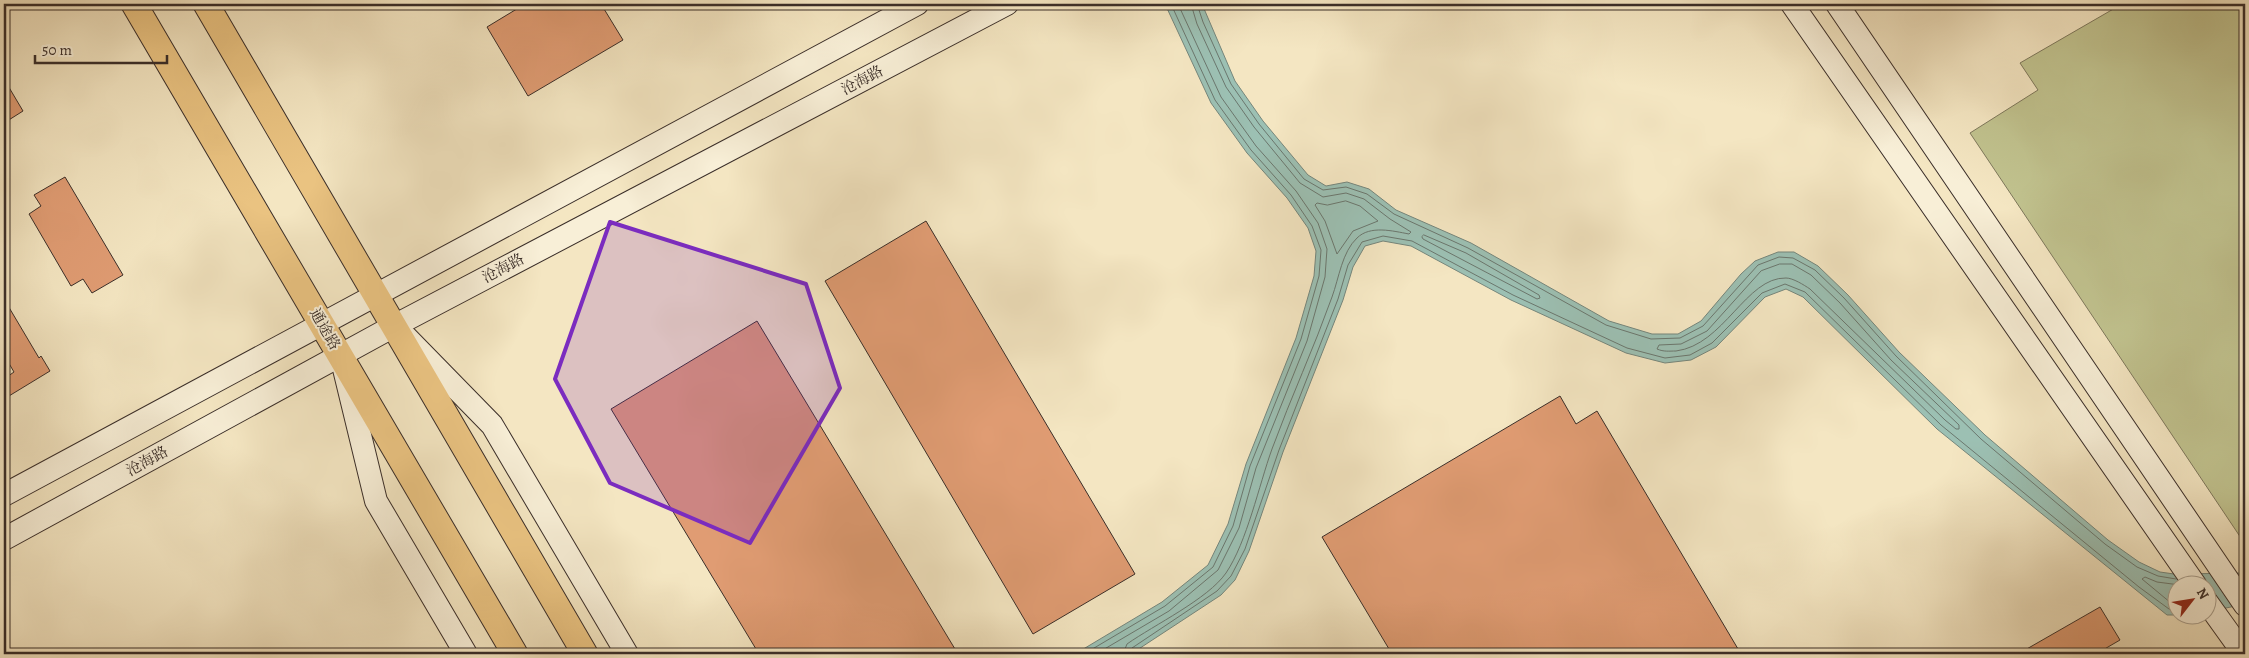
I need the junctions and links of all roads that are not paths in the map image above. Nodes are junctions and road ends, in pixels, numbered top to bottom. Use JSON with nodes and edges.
{"nodes":[{"id":1,"x":134,"y":4,"type":"edge"},
{"id":2,"x":206,"y":4,"type":"edge"},
{"id":3,"x":917,"y":4,"type":"edge"},
{"id":4,"x":1006,"y":4,"type":"edge"},
{"id":5,"x":1792,"y":4,"type":"edge"},
{"id":6,"x":1837,"y":4,"type":"edge"},
{"id":7,"x":376,"y":294,"type":"junction"},
{"id":8,"x":323,"y":323,"type":"junction"},
{"id":9,"x":394,"y":326,"type":"junction"},
{"id":10,"x":341,"y":356,"type":"junction"},
{"id":11,"x":4,"y":495,"type":"edge"},
{"id":12,"x":4,"y":539,"type":"edge"},
{"id":13,"x":2189,"y":576,"type":"edge"},
{"id":14,"x":2245,"y":605,"type":"edge"},
{"id":15,"x":2216,"y":615,"type":"edge"},
{"id":16,"x":466,"y":654,"type":"edge"},
{"id":17,"x":515,"y":654,"type":"edge"},
{"id":18,"x":585,"y":654,"type":"edge"},
{"id":19,"x":627,"y":654,"type":"edge"},
{"id":20,"x":2244,"y":654,"type":"edge"}],
"edges":[{"from":1,"to":8,"type":"main road","name":"通途路"},
{"from":2,"to":7,"type":"main road"},
{"from":3,"to":7,"type":"main road"},
{"from":4,"to":9,"type":"main road","name":"沧海路"},
{"from":5,"to":13,"type":"main road"},
{"from":6,"to":14,"type":"main road"},
{"from":7,"to":8,"type":"main road"},
{"from":7,"to":9,"type":"main road"},
{"from":8,"to":10,"type":"main road","name":"通途路"},
{"from":8,"to":11,"type":"main road"},
{"from":9,"to":10,"type":"main road","name":"沧海路"},
{"from":9,"to":18,"type":"main road"},
{"from":9,"to":19,"type":"main road"},
{"from":10,"to":12,"type":"main road","name":"沧海路"},
{"from":10,"to":16,"type":"main road"},
{"from":10,"to":17,"type":"main road","name":"通途路"},
{"from":15,"to":20,"type":"main road"}]}
